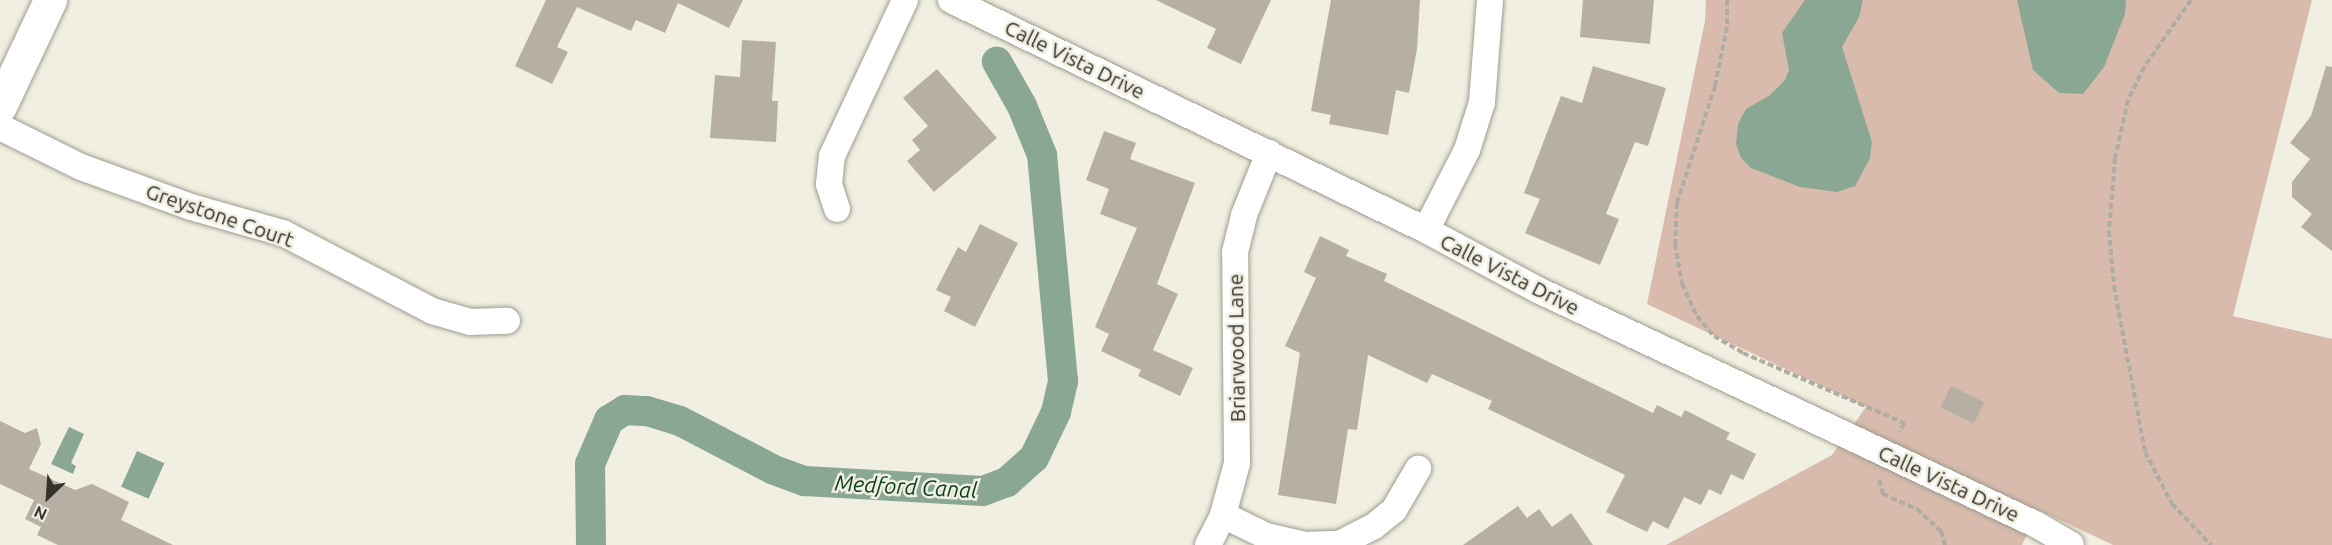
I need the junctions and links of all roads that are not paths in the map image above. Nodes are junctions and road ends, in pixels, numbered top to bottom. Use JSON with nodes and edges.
{"nodes":[{"id":1,"x":50,"y":0,"type":"edge"},
{"id":2,"x":905,"y":0,"type":"edge"},
{"id":3,"x":951,"y":0,"type":"edge"},
{"id":4,"x":1490,"y":0,"type":"edge"},
{"id":5,"x":0,"y":106,"type":"edge"},
{"id":6,"x":0,"y":127,"type":"edge"},
{"id":7,"x":1269,"y":153,"type":"junction"},
{"id":8,"x":837,"y":210,"type":"dead end"},
{"id":9,"x":1426,"y":230,"type":"junction"},
{"id":10,"x":507,"y":321,"type":"dead end"},
{"id":11,"x":1418,"y":469,"type":"dead end"},
{"id":12,"x":1223,"y":515,"type":"junction"},
{"id":13,"x":1208,"y":545,"type":"edge"},
{"id":14,"x":1304,"y":545,"type":"edge"},
{"id":15,"x":2071,"y":545,"type":"edge"}],
"edges":[{"from":1,"to":5,"type":"main road"},
{"from":2,"to":8,"type":"street"},
{"from":3,"to":7,"type":"street","name":"Calle Vista Drive"},
{"from":4,"to":9,"type":"street"},
{"from":6,"to":10,"type":"street","name":"Greystone Court"},
{"from":7,"to":9,"type":"street","name":"Calle Vista Drive"},
{"from":7,"to":12,"type":"street","name":"Briarwood Lane"},
{"from":9,"to":15,"type":"street","name":"Calle Vista Drive"},
{"from":11,"to":14,"type":"street"},
{"from":12,"to":13,"type":"street","name":"Briarwood Lane"},
{"from":12,"to":14,"type":"street"}]}
